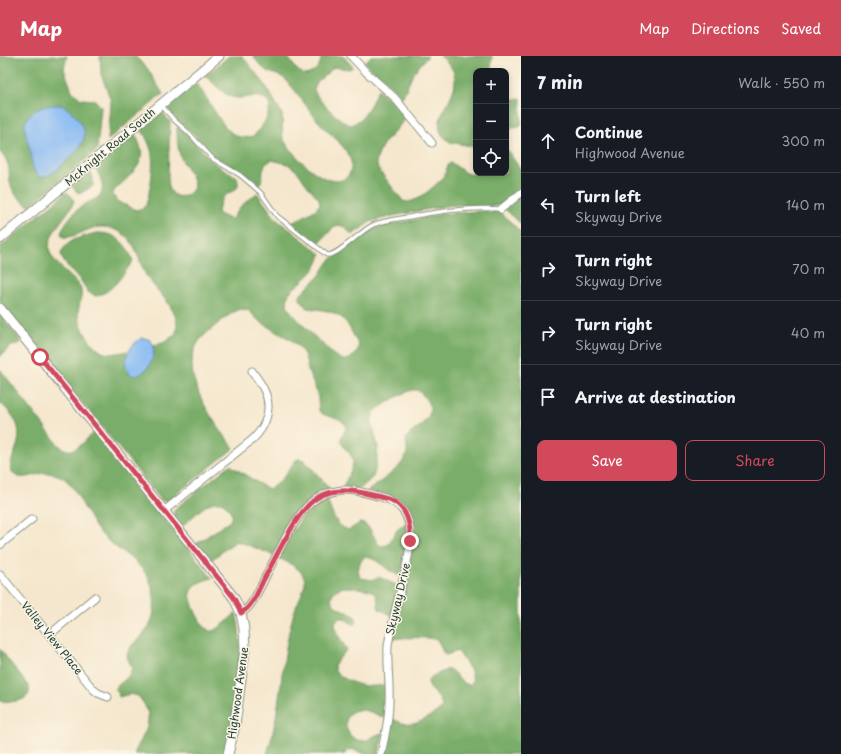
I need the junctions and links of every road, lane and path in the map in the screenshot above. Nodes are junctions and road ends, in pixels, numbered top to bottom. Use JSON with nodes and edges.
{"nodes":[{"id":1,"x":219,"y":56,"type":"edge"},
{"id":2,"x":351,"y":56,"type":"edge"},
{"id":3,"x":161,"y":105,"type":"junction"},
{"id":4,"x":432,"y":143,"type":"dead end"},
{"id":5,"x":521,"y":193,"type":"edge"},
{"id":6,"x":501,"y":209,"type":"joint"},
{"id":7,"x":0,"y":239,"type":"edge"},
{"id":8,"x":0,"y":308,"type":"edge"},
{"id":9,"x":252,"y":371,"type":"dead end"},
{"id":10,"x":164,"y":511,"type":"junction"},
{"id":11,"x":32,"y":519,"type":"dead end"},
{"id":12,"x":0,"y":546,"type":"edge"},
{"id":13,"x":0,"y":574,"type":"edge"},
{"id":14,"x":95,"y":597,"type":"dead end"},
{"id":15,"x":241,"y":613,"type":"junction"},
{"id":16,"x":49,"y":635,"type":"junction"},
{"id":17,"x":108,"y":696,"type":"dead end"},
{"id":18,"x":228,"y":754,"type":"edge"},
{"id":19,"x":381,"y":754,"type":"edge"}],
"edges":[{"from":1,"to":3,"type":"street","name":"McKnight Road South"},
{"from":2,"to":4,"type":"street"},
{"from":3,"to":6,"type":"lane"},
{"from":3,"to":7,"type":"street","name":"McKnight Road South"},
{"from":5,"to":6,"type":"street"},
{"from":8,"to":10,"type":"street","name":"Highwood Avenue"},
{"from":9,"to":10,"type":"street"},
{"from":10,"to":15,"type":"street","name":"Highwood Avenue"},
{"from":11,"to":12,"type":"street"},
{"from":13,"to":16,"type":"street","name":"Valley View Place"},
{"from":14,"to":16,"type":"street"},
{"from":15,"to":18,"type":"street","name":"Highwood Avenue"},
{"from":15,"to":19,"type":"street","name":"Skyway Drive"},
{"from":16,"to":17,"type":"street","name":"Valley View Place"}]}
